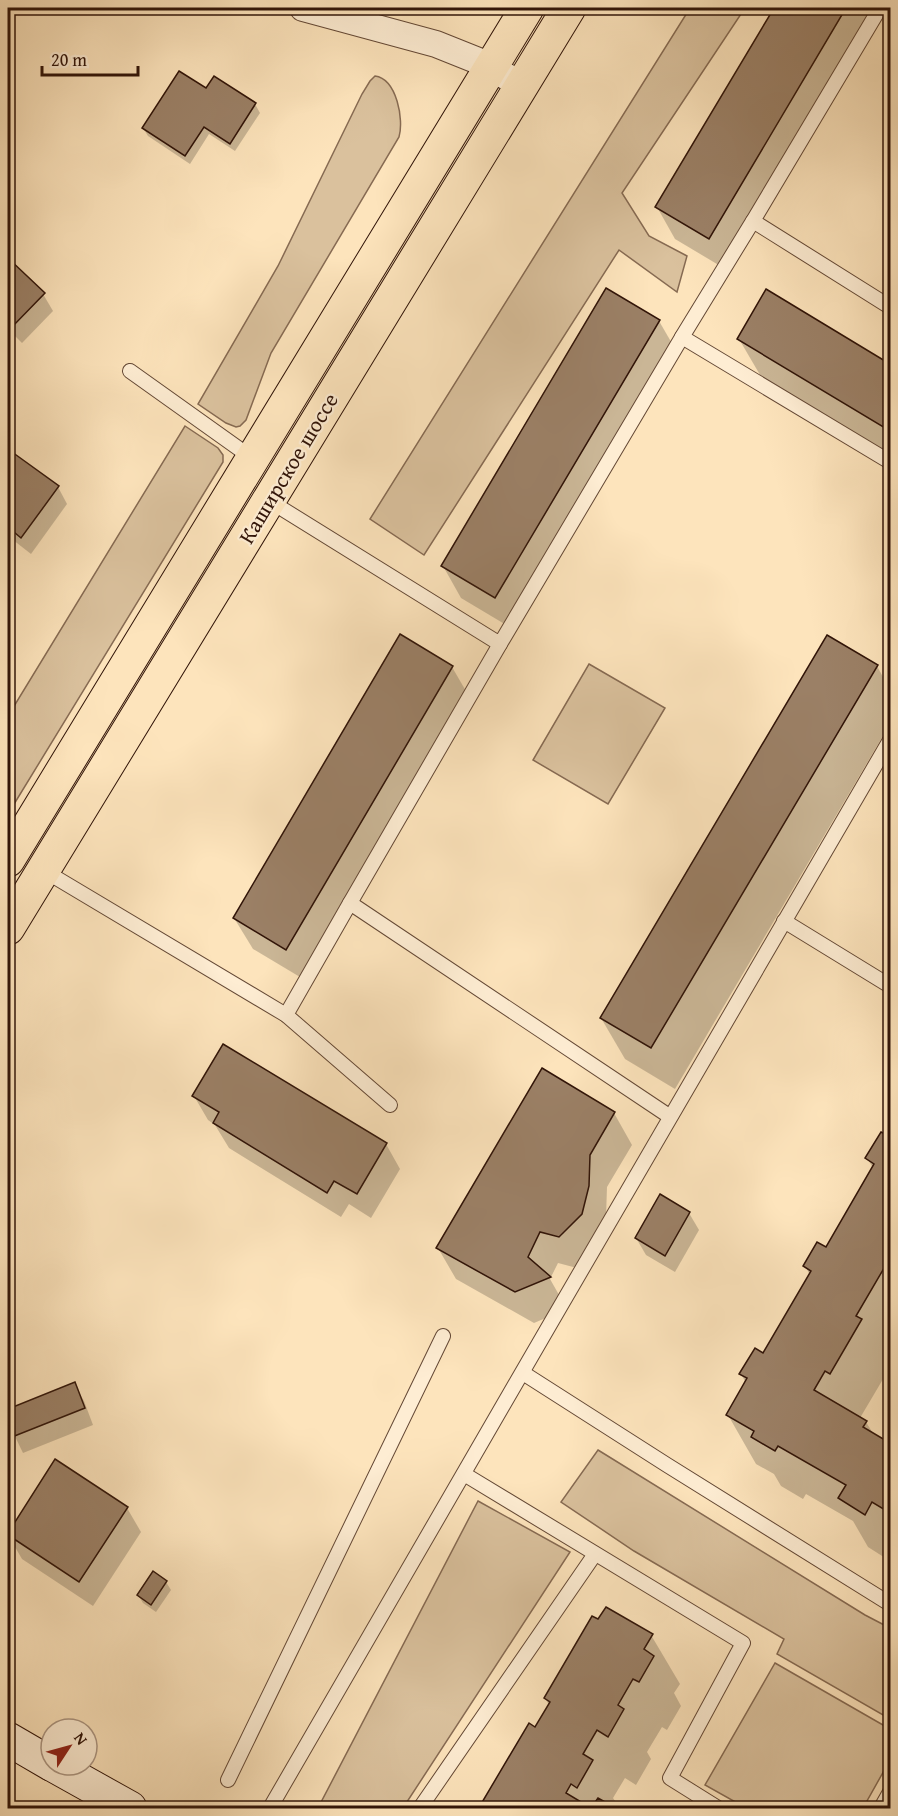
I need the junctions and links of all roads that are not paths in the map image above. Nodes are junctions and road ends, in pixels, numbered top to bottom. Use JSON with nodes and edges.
{"nodes":[{"id":1,"x":303,"y":8,"type":"edge"},
{"id":2,"x":527,"y":8,"type":"edge"},
{"id":3,"x":569,"y":8,"type":"edge"},
{"id":4,"x":880,"y":8,"type":"edge"},
{"id":5,"x":491,"y":67,"type":"junction"},
{"id":6,"x":522,"y":86,"type":"junction"},
{"id":7,"x":753,"y":221,"type":"junction"},
{"id":8,"x":891,"y":307,"type":"edge"},
{"id":9,"x":682,"y":337,"type":"junction"},
{"id":10,"x":130,"y":371,"type":"dead end"},
{"id":11,"x":252,"y":458,"type":"junction"},
{"id":12,"x":891,"y":462,"type":"edge"},
{"id":13,"x":268,"y":500,"type":"junction"},
{"id":14,"x":500,"y":644,"type":"junction"},
{"id":15,"x":891,"y":740,"type":"edge"},
{"id":16,"x":8,"y":860,"type":"edge"},
{"id":17,"x":43,"y":870,"type":"junction"},
{"id":18,"x":350,"y":903,"type":"junction"},
{"id":19,"x":784,"y":921,"type":"junction"},
{"id":20,"x":8,"y":928,"type":"edge"},
{"id":21,"x":891,"y":986,"type":"edge"},
{"id":22,"x":286,"y":1016,"type":"junction"},
{"id":23,"x":390,"y":1105,"type":"dead end"},
{"id":24,"x":669,"y":1116,"type":"junction"},
{"id":25,"x":443,"y":1336,"type":"dead end"},
{"id":26,"x":523,"y":1372,"type":"junction"},
{"id":27,"x":464,"y":1474,"type":"junction"},
{"id":28,"x":596,"y":1554,"type":"junction"},
{"id":29,"x":891,"y":1605,"type":"edge"},
{"id":30,"x":8,"y":1739,"type":"edge"},
{"id":31,"x":39,"y":1757,"type":"edge"},
{"id":32,"x":75,"y":1777,"type":"edge"},
{"id":33,"x":228,"y":1780,"type":"dead end"},
{"id":34,"x":891,"y":1792,"type":"edge"},
{"id":35,"x":130,"y":1809,"type":"edge"},
{"id":36,"x":270,"y":1809,"type":"edge"},
{"id":37,"x":420,"y":1809,"type":"edge"},
{"id":38,"x":718,"y":1809,"type":"edge"},
{"id":39,"x":881,"y":1809,"type":"edge"}],
"edges":[{"from":1,"to":5,"type":"street"},
{"from":2,"to":5,"type":"main road","name":"Каширское шоссе"},
{"from":3,"to":6,"type":"main road","name":"Каширское шоссе"},
{"from":4,"to":7,"type":"lane"},
{"from":5,"to":6,"type":"street"},
{"from":5,"to":11,"type":"main road","name":"Каширское шоссе"},
{"from":6,"to":13,"type":"main road","name":"Каширское шоссе"},
{"from":7,"to":8,"type":"lane"},
{"from":7,"to":9,"type":"lane"},
{"from":9,"to":12,"type":"lane"},
{"from":9,"to":14,"type":"lane"},
{"from":10,"to":11,"type":"lane"},
{"from":11,"to":16,"type":"main road","name":"Каширское шоссе"},
{"from":13,"to":14,"type":"lane"},
{"from":13,"to":17,"type":"main road","name":"Каширское шоссе"},
{"from":14,"to":18,"type":"lane"},
{"from":15,"to":19,"type":"lane"},
{"from":17,"to":20,"type":"main road","name":"Каширское шоссе"},
{"from":17,"to":22,"type":"lane"},
{"from":18,"to":22,"type":"lane"},
{"from":18,"to":24,"type":"lane"},
{"from":19,"to":21,"type":"lane"},
{"from":19,"to":24,"type":"lane"},
{"from":22,"to":23,"type":"lane"},
{"from":24,"to":26,"type":"lane"},
{"from":25,"to":33,"type":"lane"},
{"from":26,"to":27,"type":"lane"},
{"from":26,"to":29,"type":"lane"},
{"from":27,"to":28,"type":"lane"},
{"from":27,"to":36,"type":"lane"},
{"from":28,"to":37,"type":"lane"},
{"from":28,"to":38,"type":"lane"},
{"from":30,"to":31,"type":"street"},
{"from":32,"to":35,"type":"street"},
{"from":34,"to":39,"type":"lane"}]}
